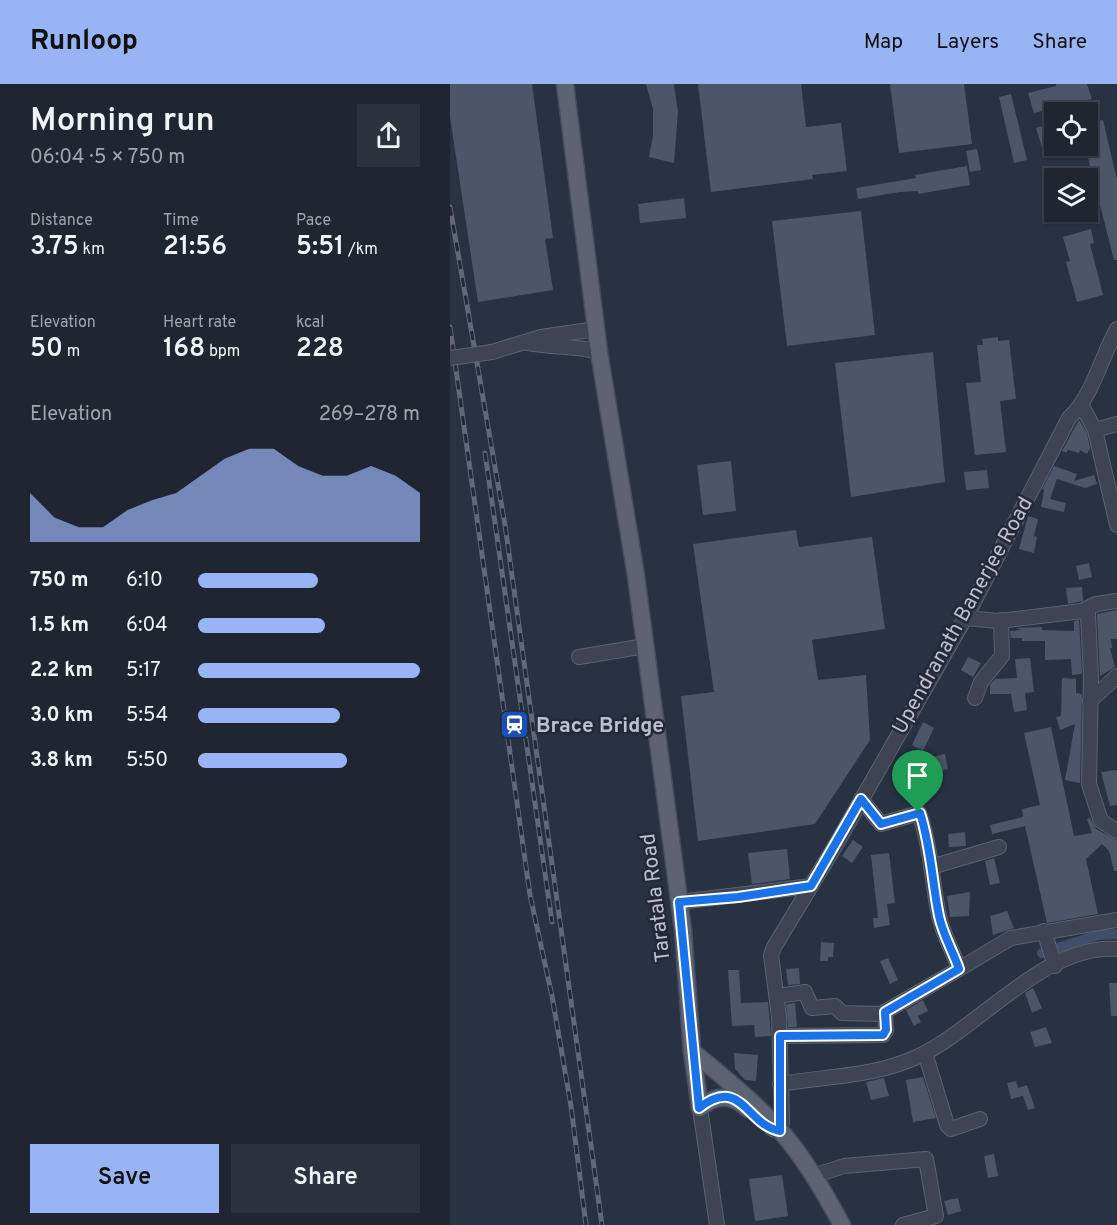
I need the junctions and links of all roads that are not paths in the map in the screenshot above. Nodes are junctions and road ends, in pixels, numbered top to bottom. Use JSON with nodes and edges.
{"nodes":[{"id":1,"x":565,"y":84,"type":"edge"},
{"id":2,"x":596,"y":329,"type":"junction"},
{"id":3,"x":1117,"y":329,"type":"edge"},
{"id":4,"x":527,"y":343,"type":"junction"},
{"id":5,"x":598,"y":352,"type":"junction"},
{"id":6,"x":450,"y":358,"type":"edge"},
{"id":7,"x":1082,"y":406,"type":"junction"},
{"id":8,"x":1117,"y":424,"type":"edge"},
{"id":9,"x":1095,"y":430,"type":"junction"},
{"id":10,"x":1117,"y":525,"type":"edge"},
{"id":11,"x":1117,"y":601,"type":"edge"},
{"id":12,"x":1082,"y":610,"type":"junction"},
{"id":13,"x":965,"y":618,"type":"junction"},
{"id":14,"x":1001,"y":620,"type":"junction"},
{"id":15,"x":645,"y":646,"type":"junction"},
{"id":16,"x":579,"y":657,"type":"dead end"},
{"id":17,"x":1117,"y":676,"type":"edge"},
{"id":18,"x":1117,"y":689,"type":"edge"},
{"id":19,"x":1096,"y":696,"type":"junction"},
{"id":20,"x":975,"y":698,"type":"dead end"},
{"id":21,"x":861,"y":799,"type":"junction"},
{"id":22,"x":1117,"y":831,"type":"edge"},
{"id":23,"x":999,"y":847,"type":"dead end"},
{"id":24,"x":931,"y":867,"type":"junction"},
{"id":25,"x":811,"y":886,"type":"junction"},
{"id":26,"x":679,"y":902,"type":"junction"},
{"id":27,"x":1117,"y":920,"type":"edge"},
{"id":28,"x":1044,"y":931,"type":"junction"},
{"id":29,"x":1117,"y":949,"type":"edge"},
{"id":30,"x":1055,"y":966,"type":"junction"},
{"id":31,"x":959,"y":969,"type":"junction"},
{"id":32,"x":777,"y":996,"type":"junction"},
{"id":33,"x":885,"y":1012,"type":"junction"},
{"id":34,"x":780,"y":1036,"type":"junction"},
{"id":35,"x":692,"y":1051,"type":"junction"},
{"id":36,"x":925,"y":1053,"type":"junction"},
{"id":37,"x":780,"y":1084,"type":"junction"},
{"id":38,"x":699,"y":1108,"type":"junction"},
{"id":39,"x":980,"y":1119,"type":"dead end"},
{"id":40,"x":775,"y":1130,"type":"junction"},
{"id":41,"x":813,"y":1176,"type":"junction"},
{"id":42,"x":717,"y":1225,"type":"edge"},
{"id":43,"x":833,"y":1225,"type":"edge"},
{"id":44,"x":842,"y":1225,"type":"edge"},
{"id":45,"x":903,"y":1225,"type":"edge"}],
"edges":[{"from":1,"to":2,"type":"main road","name":"Taratala Road"},
{"from":2,"to":4,"type":"street"},
{"from":2,"to":5,"type":"main road","name":"Taratala Road"},
{"from":3,"to":7,"type":"street","name":"Upendranath Banerjee Road"},
{"from":4,"to":5,"type":"street"},
{"from":4,"to":6,"type":"street","bridge":true},
{"from":5,"to":15,"type":"main road","name":"Taratala Road"},
{"from":7,"to":9,"type":"street"},
{"from":7,"to":13,"type":"street","name":"Upendranath Banerjee Road"},
{"from":8,"to":9,"type":"street"},
{"from":9,"to":10,"type":"street"},
{"from":11,"to":12,"type":"street"},
{"from":12,"to":14,"type":"street"},
{"from":12,"to":19,"type":"street"},
{"from":13,"to":14,"type":"street"},
{"from":13,"to":21,"type":"street","name":"Upendranath Banerjee Road"},
{"from":14,"to":20,"type":"street"},
{"from":15,"to":16,"type":"street"},
{"from":15,"to":26,"type":"main road","name":"Taratala Road"},
{"from":17,"to":19,"type":"street"},
{"from":18,"to":19,"type":"street"},
{"from":19,"to":22,"type":"street"},
{"from":21,"to":24,"type":"street"},
{"from":21,"to":25,"type":"street","name":"Upendranath Banerjee Road"},
{"from":23,"to":24,"type":"street"},
{"from":24,"to":31,"type":"street"},
{"from":25,"to":26,"type":"street"},
{"from":25,"to":32,"type":"street","name":"Upendranath Banerjee Road"},
{"from":26,"to":35,"type":"main road","name":"Taratala Road"},
{"from":27,"to":28,"type":"street"},
{"from":28,"to":30,"type":"street"},
{"from":28,"to":31,"type":"street"},
{"from":29,"to":30,"type":"street"},
{"from":30,"to":36,"type":"street"},
{"from":31,"to":33,"type":"street"},
{"from":32,"to":33,"type":"street"},
{"from":32,"to":34,"type":"street","name":"Upendranath Banerjee Road"},
{"from":33,"to":34,"type":"street"},
{"from":34,"to":37,"type":"street","name":"Upendranath Banerjee Road"},
{"from":35,"to":38,"type":"main road","name":"Taratala Road"},
{"from":35,"to":40,"type":"main road"},
{"from":36,"to":37,"type":"street"},
{"from":36,"to":39,"type":"street"},
{"from":37,"to":40,"type":"street","name":"Upendranath Banerjee Road"},
{"from":38,"to":40,"type":"main road"},
{"from":38,"to":42,"type":"street","name":"Taratala Road"},
{"from":40,"to":41,"type":"main road"},
{"from":40,"to":43,"type":"main road"},
{"from":41,"to":44,"type":"main road"},
{"from":41,"to":45,"type":"street"}]}
